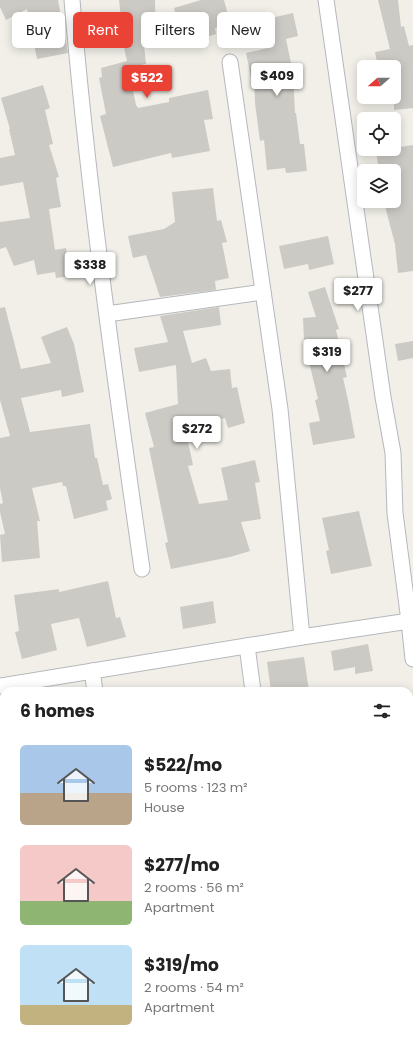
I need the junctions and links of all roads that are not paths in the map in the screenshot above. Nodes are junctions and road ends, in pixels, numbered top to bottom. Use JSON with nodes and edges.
{"nodes":[{"id":1,"x":72,"y":0,"type":"edge"},
{"id":2,"x":326,"y":0,"type":"edge"},
{"id":3,"x":230,"y":62,"type":"dead end"},
{"id":4,"x":263,"y":292,"type":"junction"},
{"id":5,"x":107,"y":314,"type":"junction"},
{"id":6,"x":142,"y":569,"type":"dead end"},
{"id":7,"x":409,"y":621,"type":"junction"},
{"id":8,"x":302,"y":637,"type":"junction"},
{"id":9,"x":247,"y":646,"type":"junction"},
{"id":10,"x":413,"y":659,"type":"edge"},
{"id":11,"x":92,"y":670,"type":"junction"},
{"id":12,"x":0,"y":686,"type":"edge"},
{"id":13,"x":94,"y":687,"type":"edge"},
{"id":14,"x":252,"y":687,"type":"edge"}],
"edges":[{"from":1,"to":5,"type":"street"},
{"from":2,"to":7,"type":"street"},
{"from":3,"to":4,"type":"street"},
{"from":4,"to":5,"type":"street"},
{"from":4,"to":8,"type":"street"},
{"from":5,"to":6,"type":"street"},
{"from":7,"to":8,"type":"street"},
{"from":7,"to":10,"type":"street"},
{"from":8,"to":9,"type":"street"},
{"from":9,"to":11,"type":"street"},
{"from":9,"to":14,"type":"street"},
{"from":11,"to":12,"type":"street"},
{"from":11,"to":13,"type":"street"}]}
